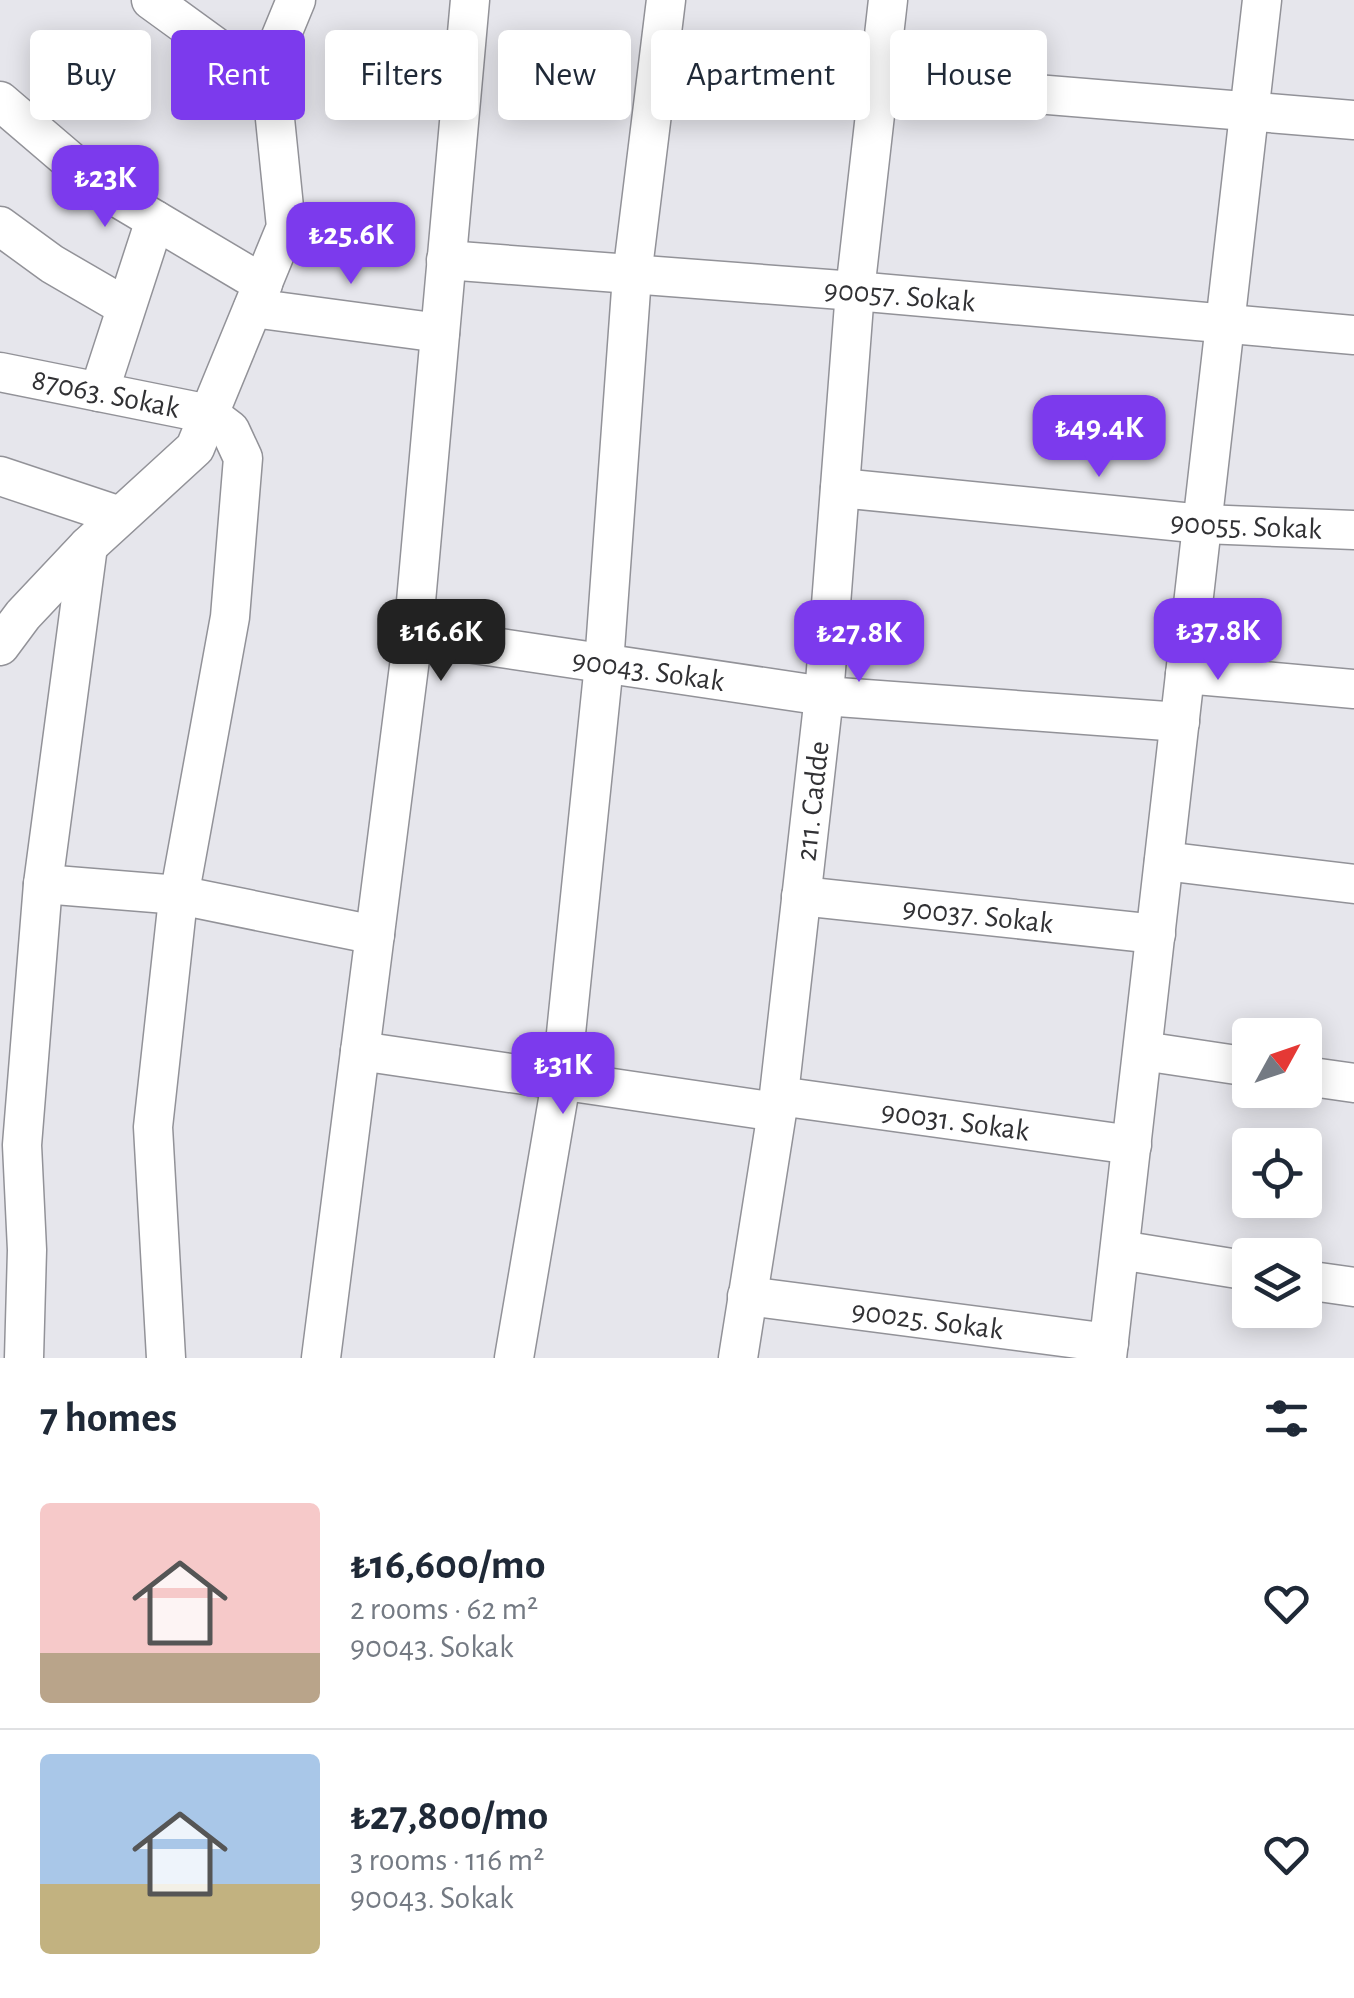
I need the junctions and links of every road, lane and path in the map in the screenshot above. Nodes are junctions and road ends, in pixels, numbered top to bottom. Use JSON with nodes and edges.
{"nodes":[{"id":1,"x":150,"y":0,"type":"edge"},
{"id":2,"x":296,"y":0,"type":"edge"},
{"id":3,"x":470,"y":0,"type":"edge"},
{"id":4,"x":666,"y":0,"type":"edge"},
{"id":5,"x":888,"y":0,"type":"edge"},
{"id":6,"x":1262,"y":0,"type":"edge"},
{"id":7,"x":192,"y":30,"type":"edge"},
{"id":8,"x":283,"y":30,"type":"edge"},
{"id":9,"x":877,"y":81,"type":"junction"},
{"id":10,"x":0,"y":102,"type":"edge"},
{"id":11,"x":1250,"y":114,"type":"junction"},
{"id":12,"x":277,"y":120,"type":"edge"},
{"id":13,"x":1354,"y":120,"type":"edge"},
{"id":14,"x":154,"y":220,"type":"junction"},
{"id":15,"x":0,"y":226,"type":"edge"},
{"id":16,"x":446,"y":260,"type":"junction"},
{"id":17,"x":632,"y":276,"type":"junction"},
{"id":18,"x":854,"y":291,"type":"junction"},
{"id":19,"x":258,"y":296,"type":"junction"},
{"id":20,"x":126,"y":307,"type":"junction"},
{"id":21,"x":1226,"y":324,"type":"junction"},
{"id":22,"x":440,"y":333,"type":"junction"},
{"id":23,"x":1354,"y":335,"type":"edge"},
{"id":24,"x":0,"y":372,"type":"edge"},
{"id":25,"x":100,"y":392,"type":"junction"},
{"id":26,"x":202,"y":431,"type":"junction"},
{"id":27,"x":0,"y":476,"type":"edge"},
{"id":28,"x":840,"y":488,"type":"junction"},
{"id":29,"x":120,"y":516,"type":"junction"},
{"id":30,"x":1203,"y":524,"type":"junction"},
{"id":31,"x":1354,"y":530,"type":"edge"},
{"id":32,"x":88,"y":546,"type":"junction"},
{"id":33,"x":413,"y":635,"type":"junction"},
{"id":34,"x":0,"y":646,"type":"edge"},
{"id":35,"x":604,"y":664,"type":"junction"},
{"id":36,"x":1185,"y":674,"type":"junction"},
{"id":37,"x":1354,"y":689,"type":"edge"},
{"id":38,"x":824,"y":696,"type":"junction"},
{"id":39,"x":1180,"y":722,"type":"junction"},
{"id":40,"x":1164,"y":861,"type":"junction"},
{"id":41,"x":43,"y":884,"type":"junction"},
{"id":42,"x":1354,"y":884,"type":"edge"},
{"id":43,"x":179,"y":895,"type":"junction"},
{"id":44,"x":802,"y":896,"type":"junction"},
{"id":45,"x":1156,"y":934,"type":"junction"},
{"id":46,"x":375,"y":935,"type":"junction"},
{"id":47,"x":360,"y":1051,"type":"junction"},
{"id":48,"x":1142,"y":1052,"type":"junction"},
{"id":49,"x":1232,"y":1065,"type":"edge"},
{"id":50,"x":1322,"y":1078,"type":"edge"},
{"id":51,"x":560,"y":1082,"type":"junction"},
{"id":52,"x":1354,"y":1083,"type":"edge"},
{"id":53,"x":778,"y":1104,"type":"junction"},
{"id":54,"x":1132,"y":1144,"type":"junction"},
{"id":55,"x":1120,"y":1250,"type":"junction"},
{"id":56,"x":1232,"y":1268,"type":"edge"},
{"id":57,"x":1322,"y":1283,"type":"edge"},
{"id":58,"x":1354,"y":1288,"type":"edge"},
{"id":59,"x":747,"y":1296,"type":"junction"},
{"id":60,"x":1108,"y":1350,"type":"edge"},
{"id":61,"x":24,"y":1358,"type":"edge"},
{"id":62,"x":166,"y":1358,"type":"edge"},
{"id":63,"x":321,"y":1358,"type":"edge"},
{"id":64,"x":514,"y":1358,"type":"edge"},
{"id":65,"x":738,"y":1358,"type":"edge"}],
"edges":[{"from":1,"to":7,"type":"street"},
{"from":2,"to":8,"type":"street"},
{"from":3,"to":16,"type":"street"},
{"from":4,"to":17,"type":"street"},
{"from":5,"to":9,"type":"street","name":"211. Cadde"},
{"from":6,"to":11,"type":"street"},
{"from":9,"to":11,"type":"street"},
{"from":9,"to":18,"type":"street","name":"211. Cadde"},
{"from":10,"to":14,"type":"street"},
{"from":11,"to":13,"type":"street"},
{"from":11,"to":21,"type":"street"},
{"from":12,"to":19,"type":"street"},
{"from":14,"to":19,"type":"street"},
{"from":14,"to":20,"type":"street"},
{"from":15,"to":20,"type":"street"},
{"from":16,"to":17,"type":"street","name":"90057. Sokak"},
{"from":16,"to":22,"type":"street"},
{"from":17,"to":18,"type":"street","name":"90057. Sokak"},
{"from":17,"to":35,"type":"street"},
{"from":18,"to":21,"type":"street","name":"90057. Sokak"},
{"from":18,"to":28,"type":"street","name":"211. Cadde"},
{"from":19,"to":22,"type":"street"},
{"from":19,"to":26,"type":"street"},
{"from":20,"to":25,"type":"street"},
{"from":21,"to":23,"type":"street","name":"90057. Sokak"},
{"from":21,"to":30,"type":"street"},
{"from":22,"to":33,"type":"street"},
{"from":24,"to":25,"type":"street","name":"87063. Sokak"},
{"from":25,"to":26,"type":"street","name":"87063. Sokak"},
{"from":26,"to":29,"type":"street"},
{"from":26,"to":43,"type":"street"},
{"from":27,"to":29,"type":"street"},
{"from":28,"to":30,"type":"street","name":"90055. Sokak"},
{"from":28,"to":38,"type":"street","name":"211. Cadde"},
{"from":29,"to":32,"type":"street"},
{"from":30,"to":31,"type":"street","name":"90055. Sokak"},
{"from":30,"to":36,"type":"street"},
{"from":32,"to":34,"type":"street"},
{"from":32,"to":41,"type":"street"},
{"from":33,"to":35,"type":"street","name":"90043. Sokak"},
{"from":33,"to":46,"type":"street"},
{"from":35,"to":38,"type":"street","name":"90043. Sokak"},
{"from":35,"to":51,"type":"street"},
{"from":36,"to":37,"type":"street"},
{"from":36,"to":39,"type":"street"},
{"from":38,"to":39,"type":"street","name":"90043. Sokak"},
{"from":38,"to":44,"type":"street","name":"211. Cadde"},
{"from":39,"to":40,"type":"street"},
{"from":40,"to":42,"type":"street"},
{"from":40,"to":45,"type":"street"},
{"from":41,"to":43,"type":"street"},
{"from":41,"to":61,"type":"street"},
{"from":43,"to":46,"type":"street"},
{"from":43,"to":62,"type":"street"},
{"from":44,"to":45,"type":"street","name":"90037. Sokak"},
{"from":44,"to":53,"type":"street","name":"211. Cadde"},
{"from":45,"to":48,"type":"street"},
{"from":46,"to":47,"type":"street"},
{"from":47,"to":51,"type":"street","name":"90031. Sokak"},
{"from":47,"to":63,"type":"street"},
{"from":48,"to":49,"type":"street"},
{"from":48,"to":54,"type":"street"},
{"from":50,"to":52,"type":"street"},
{"from":51,"to":53,"type":"street","name":"90031. Sokak"},
{"from":51,"to":64,"type":"street"},
{"from":53,"to":54,"type":"street","name":"90031. Sokak"},
{"from":53,"to":59,"type":"street","name":"211. Cadde"},
{"from":54,"to":55,"type":"street"},
{"from":55,"to":56,"type":"street"},
{"from":55,"to":60,"type":"street"},
{"from":57,"to":58,"type":"street"},
{"from":59,"to":60,"type":"street","name":"90025. Sokak"},
{"from":59,"to":65,"type":"street","name":"211. Cadde"}]}
